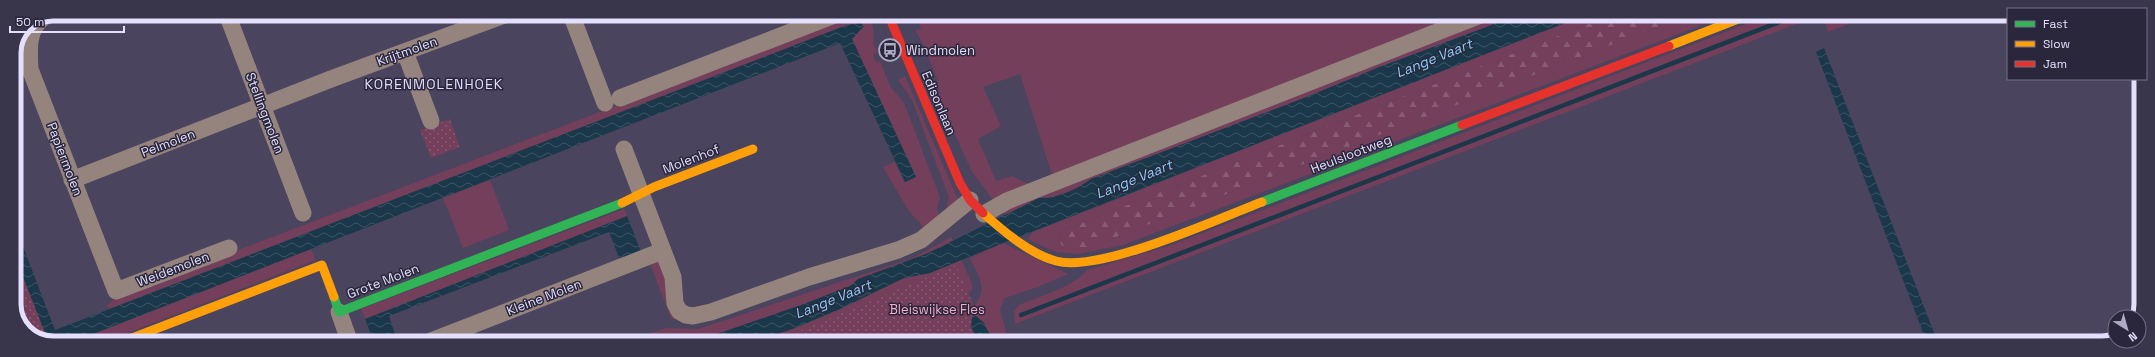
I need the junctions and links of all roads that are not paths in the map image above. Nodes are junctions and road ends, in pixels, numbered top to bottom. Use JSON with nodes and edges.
{"nodes":[{"id":1,"x":230,"y":21,"type":"edge"},
{"id":2,"x":488,"y":21,"type":"edge"},
{"id":3,"x":574,"y":21,"type":"edge"},
{"id":4,"x":819,"y":21,"type":"edge"},
{"id":5,"x":891,"y":21,"type":"edge"},
{"id":6,"x":1465,"y":21,"type":"edge"},
{"id":7,"x":1733,"y":21,"type":"edge"},
{"id":8,"x":36,"y":26,"type":"edge"},
{"id":9,"x":405,"y":52,"type":"junction"},
{"id":10,"x":263,"y":106,"type":"junction"},
{"id":11,"x":431,"y":121,"type":"dead end"},
{"id":12,"x":624,"y":149,"type":"dead end"},
{"id":13,"x":753,"y":149,"type":"dead end"},
{"id":14,"x":72,"y":180,"type":"junction"},
{"id":15,"x":640,"y":194,"type":"junction"},
{"id":16,"x":970,"y":200,"type":"junction"},
{"id":17,"x":303,"y":213,"type":"dead end"},
{"id":18,"x":984,"y":214,"type":"junction"},
{"id":19,"x":229,"y":248,"type":"dead end"},
{"id":20,"x":662,"y":251,"type":"junction"},
{"id":21,"x":116,"y":291,"type":"joint"},
{"id":22,"x":339,"y":312,"type":"junction"},
{"id":23,"x":137,"y":336,"type":"edge"},
{"id":24,"x":348,"y":336,"type":"edge"},
{"id":25,"x":444,"y":336,"type":"edge"}],
"edges":[{"from":1,"to":10,"type":"street","name":"Stellingmolen"},
{"from":2,"to":9,"type":"street","name":"Krijtmolen"},
{"from":3,"to":4,"type":"street"},
{"from":5,"to":16,"type":"street","name":"Edisonlaan"},
{"from":6,"to":18,"type":"street"},
{"from":7,"to":18,"type":"street","name":"Heulslootweg"},
{"from":8,"to":14,"type":"street","name":"Papiermolen"},
{"from":9,"to":10,"type":"street","name":"Krijtmolen"},
{"from":9,"to":11,"type":"street"},
{"from":10,"to":14,"type":"street","name":"Pelmolen"},
{"from":10,"to":17,"type":"street","name":"Stellingmolen"},
{"from":12,"to":15,"type":"street"},
{"from":13,"to":15,"type":"street","name":"Molenhof"},
{"from":14,"to":21,"type":"street","name":"Papiermolen"},
{"from":15,"to":20,"type":"street"},
{"from":15,"to":22,"type":"street","name":"Grote Molen"},
{"from":16,"to":18,"type":"street","name":"Heulslootweg"},
{"from":16,"to":20,"type":"street"},
{"from":19,"to":21,"type":"street","name":"Weidemolen"},
{"from":20,"to":25,"type":"street","name":"Kleine Molen"},
{"from":22,"to":23,"type":"street","name":"Grote Molen"},
{"from":22,"to":24,"type":"street"}]}
